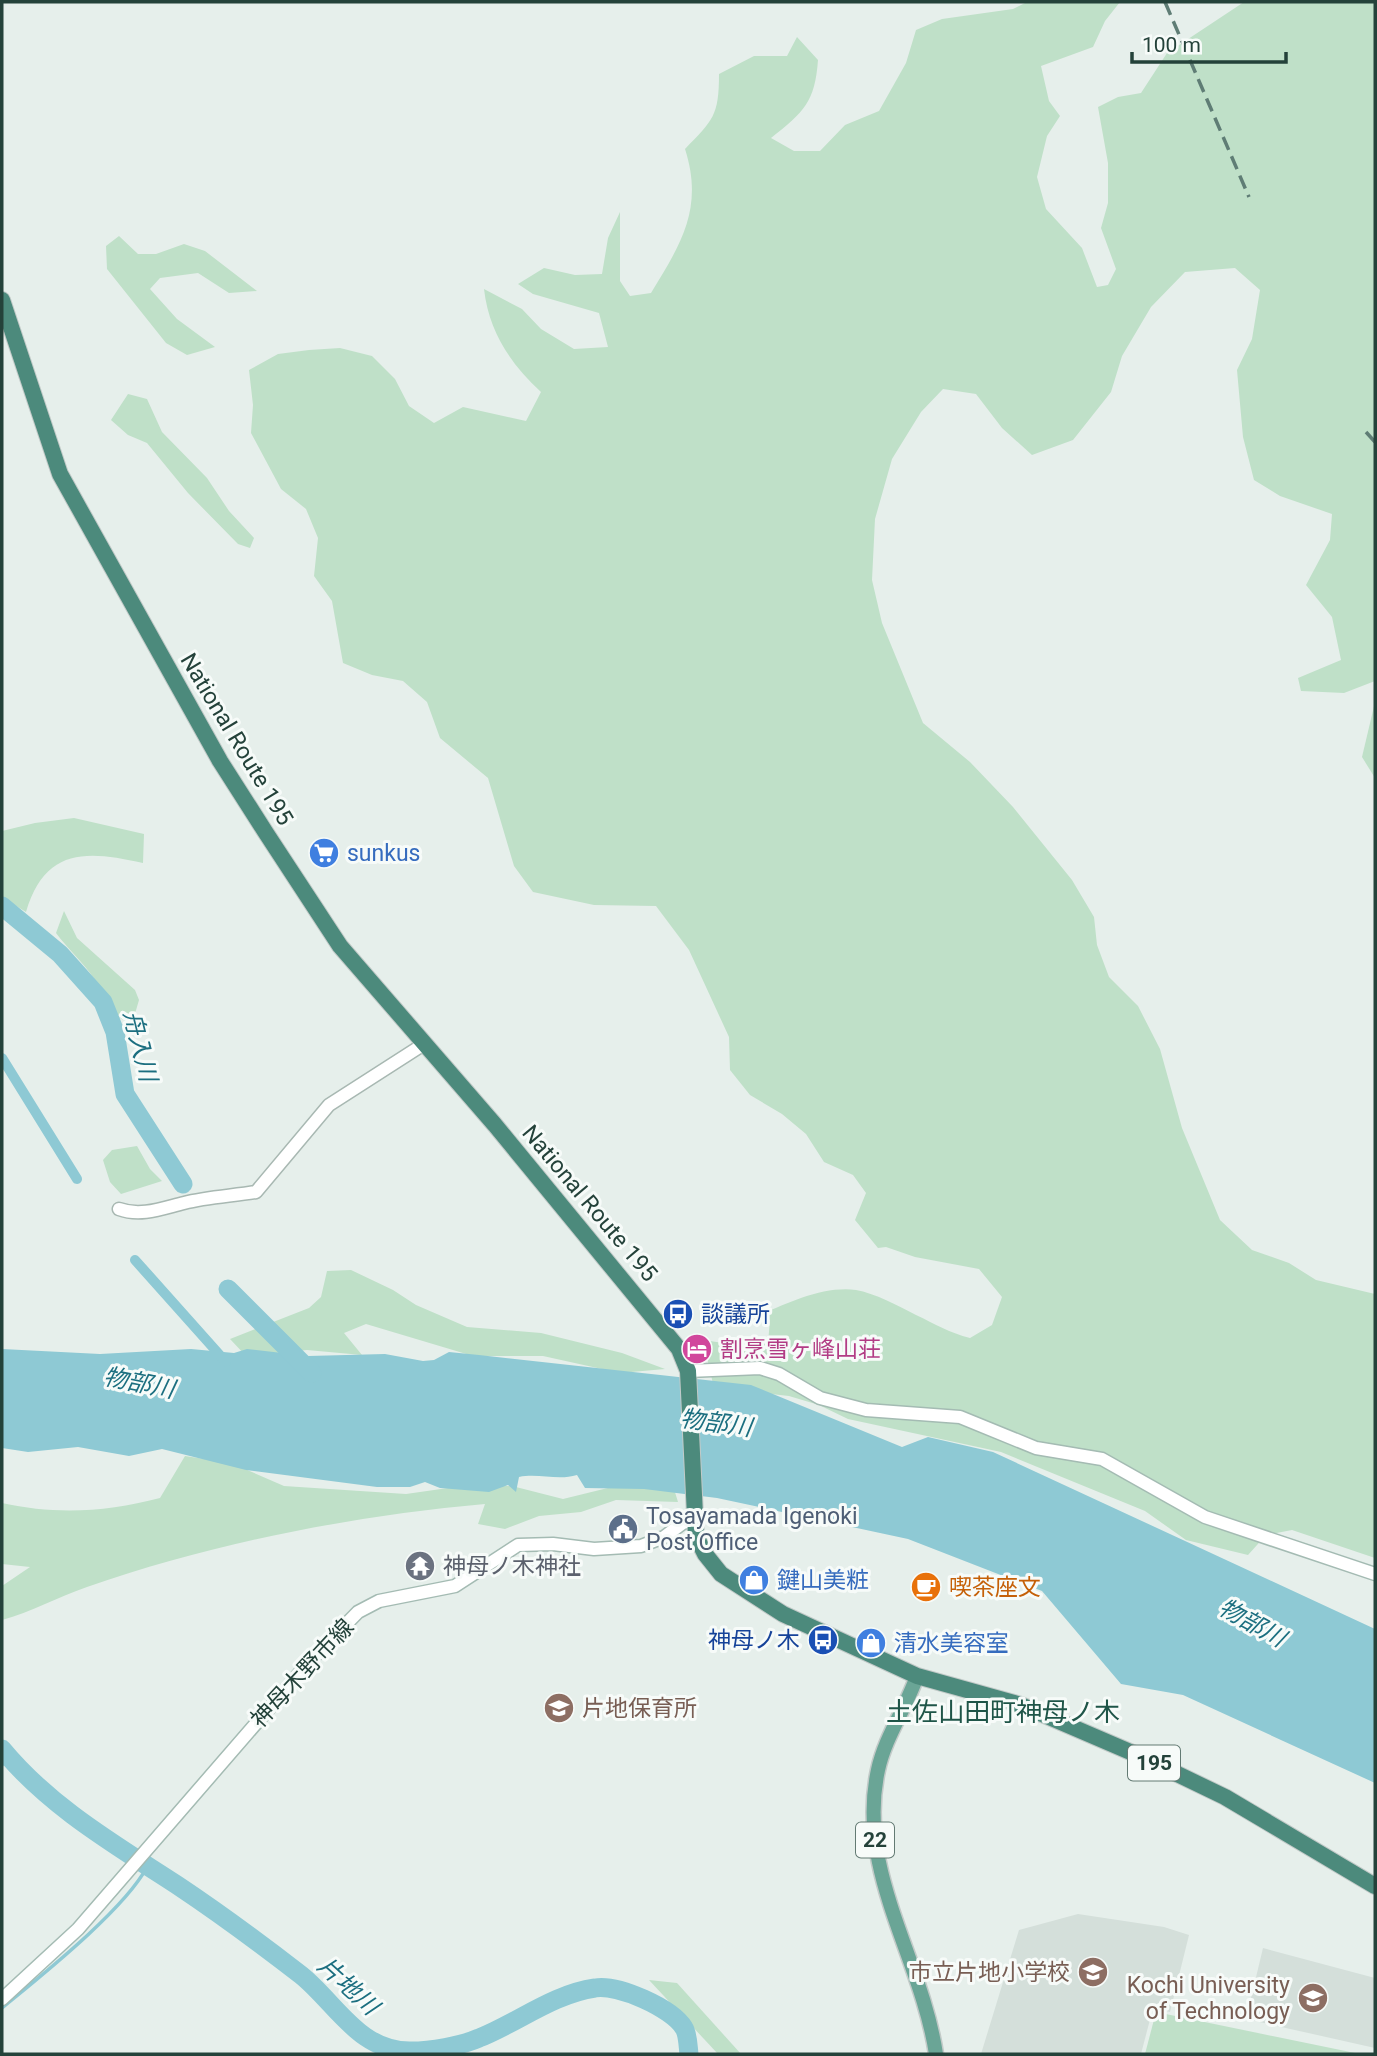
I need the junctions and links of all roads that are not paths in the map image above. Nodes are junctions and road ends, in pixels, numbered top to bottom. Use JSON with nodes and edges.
{"nodes":[{"id":1,"x":2,"y":300,"type":"edge"},
{"id":2,"x":424,"y":1044,"type":"junction"},
{"id":3,"x":119,"y":1209,"type":"dead end"},
{"id":4,"x":689,"y":1377,"type":"junction"},
{"id":5,"x":695,"y":1514,"type":"junction"},
{"id":6,"x":1375,"y":1574,"type":"edge"},
{"id":7,"x":917,"y":1676,"type":"junction"},
{"id":8,"x":1375,"y":1886,"type":"edge"},
{"id":9,"x":2,"y":1999,"type":"edge"},
{"id":10,"x":936,"y":2054,"type":"edge"}],
"edges":[{"from":1,"to":2,"type":"highway","name":"National Route 195","number":"195"},
{"from":2,"to":3,"type":"main road"},
{"from":2,"to":4,"type":"highway","name":"National Route 195","number":"195"},
{"from":4,"to":5,"type":"highway","name":"National Route 195","number":"195"},
{"from":4,"to":6,"type":"main road"},
{"from":5,"to":7,"type":"highway","name":"National Route 195","number":"195"},
{"from":5,"to":9,"type":"main road","name":"神母木野市線"},
{"from":7,"to":8,"type":"highway","name":"National Route 195","number":"195"},
{"from":7,"to":10,"type":"main road","number":"22"}]}
